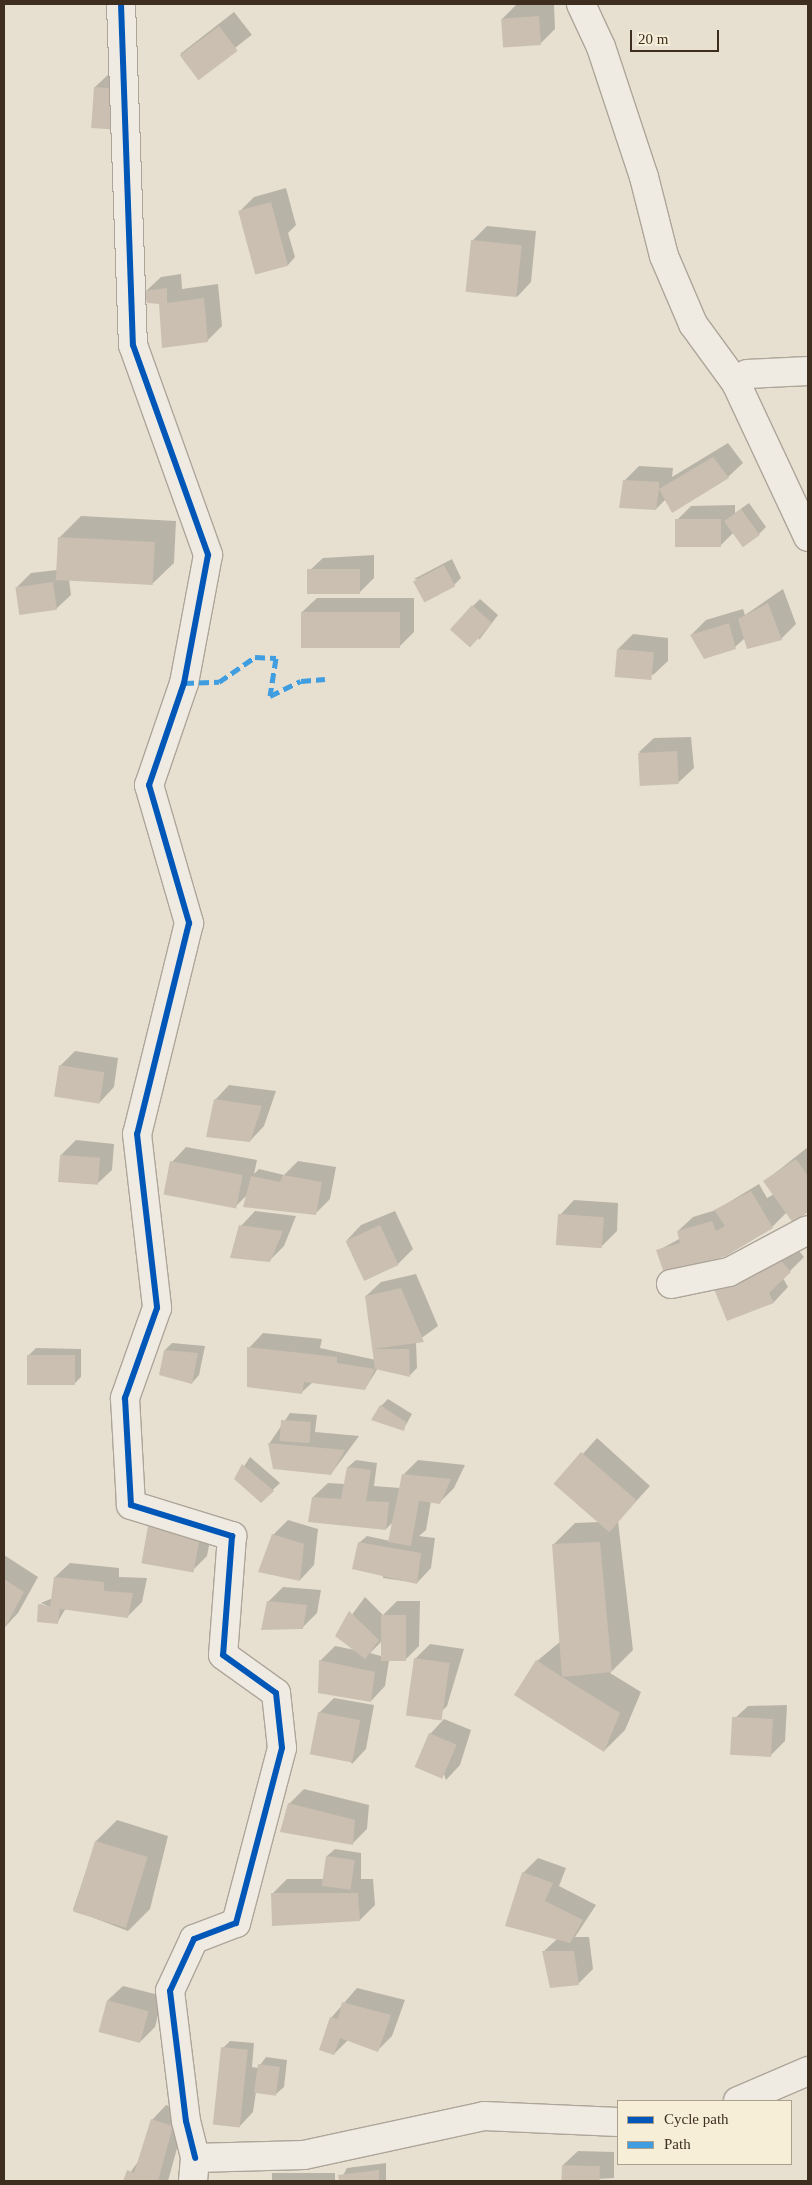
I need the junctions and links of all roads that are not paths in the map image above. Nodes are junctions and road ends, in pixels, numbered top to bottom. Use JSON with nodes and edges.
{"nodes":[{"id":1,"x":120,"y":4,"type":"edge"},
{"id":2,"x":581,"y":4,"type":"edge"},
{"id":3,"x":808,"y":371,"type":"edge"},
{"id":4,"x":736,"y":384,"type":"junction"},
{"id":5,"x":808,"y":537,"type":"edge"},
{"id":6,"x":808,"y":1230,"type":"edge"},
{"id":7,"x":670,"y":1284,"type":"dead end"},
{"id":8,"x":808,"y":2070,"type":"edge"},
{"id":9,"x":740,"y":2100,"type":"edge"},
{"id":10,"x":617,"y":2122,"type":"edge"},
{"id":11,"x":195,"y":2169,"type":"edge"}],
"edges":[{"from":1,"to":11,"type":"street"},
{"from":2,"to":4,"type":"street"},
{"from":3,"to":4,"type":"street"},
{"from":4,"to":5,"type":"street"},
{"from":6,"to":7,"type":"street"},
{"from":8,"to":9,"type":"street"},
{"from":10,"to":11,"type":"street"}]}
